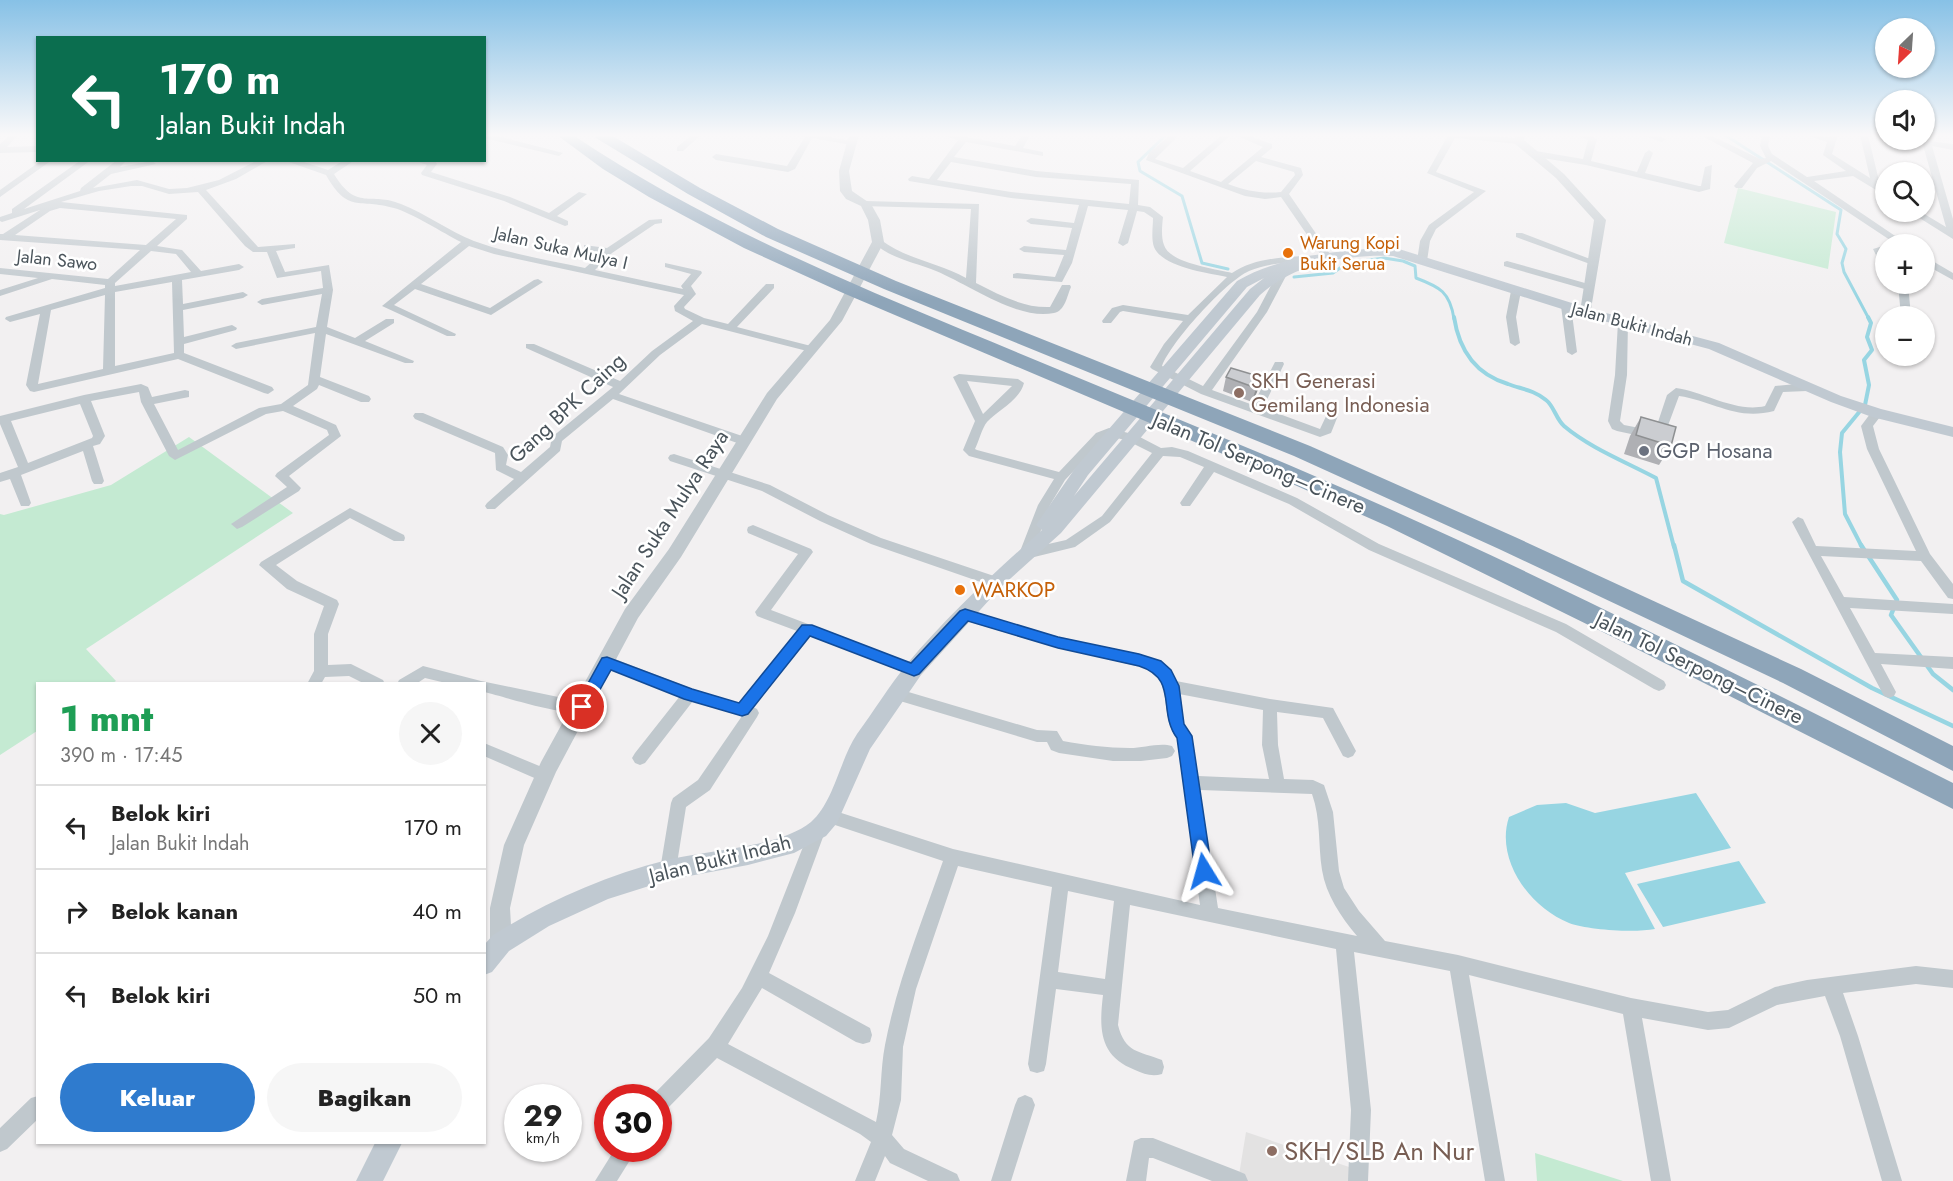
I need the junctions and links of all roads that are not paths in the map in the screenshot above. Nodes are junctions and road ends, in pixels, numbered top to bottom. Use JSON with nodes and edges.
{"nodes":[{"id":1,"x":44,"y":190,"type":"edge"},
{"id":2,"x":101,"y":190,"type":"edge"},
{"id":3,"x":202,"y":190,"type":"edge"},
{"id":4,"x":339,"y":190,"type":"edge"},
{"id":5,"x":482,"y":190,"type":"edge"},
{"id":6,"x":649,"y":190,"type":"edge"},
{"id":7,"x":693,"y":190,"type":"edge"},
{"id":8,"x":846,"y":190,"type":"edge"},
{"id":9,"x":986,"y":190,"type":"edge"},
{"id":10,"x":1135,"y":190,"type":"edge"},
{"id":11,"x":1237,"y":190,"type":"edge"},
{"id":12,"x":1287,"y":190,"type":"edge"},
{"id":13,"x":1479,"y":190,"type":"edge"},
{"id":14,"x":1573,"y":190,"type":"edge"},
{"id":15,"x":1820,"y":190,"type":"edge"},
{"id":16,"x":1941,"y":190,"type":"edge"},
{"id":17,"x":582,"y":194,"type":"dead end"},
{"id":18,"x":1284,"y":194,"type":"junction"},
{"id":19,"x":1084,"y":203,"type":"junction"},
{"id":20,"x":865,"y":204,"type":"junction"},
{"id":21,"x":1133,"y":207,"type":"junction"},
{"id":22,"x":550,"y":217,"type":"junction"},
{"id":23,"x":1,"y":220,"type":"edge"},
{"id":24,"x":659,"y":221,"type":"dead end"},
{"id":25,"x":1031,"y":221,"type":"dead end"},
{"id":26,"x":1931,"y":222,"type":"edge"},
{"id":27,"x":566,"y":223,"type":"dead end"},
{"id":28,"x":1077,"y":226,"type":"junction"},
{"id":29,"x":1887,"y":234,"type":"edge"},
{"id":30,"x":1519,"y":235,"type":"dead end"},
{"id":31,"x":2,"y":236,"type":"edge"},
{"id":32,"x":1953,"y":236,"type":"edge"},
{"id":33,"x":468,"y":242,"type":"junction"},
{"id":34,"x":1123,"y":243,"type":"dead end"},
{"id":35,"x":292,"y":246,"type":"dead end"},
{"id":36,"x":875,"y":246,"type":"junction"},
{"id":37,"x":587,"y":247,"type":"dead end"},
{"id":38,"x":148,"y":248,"type":"junction"},
{"id":39,"x":1024,"y":249,"type":"dead end"},
{"id":40,"x":271,"y":250,"type":"junction"},
{"id":41,"x":609,"y":251,"type":"junction"},
{"id":42,"x":1070,"y":253,"type":"junction"},
{"id":43,"x":1327,"y":257,"type":"junction"},
{"id":44,"x":1422,"y":261,"type":"junction"},
{"id":45,"x":1593,"y":262,"type":"junction"},
{"id":46,"x":1305,"y":264,"type":"junction"},
{"id":47,"x":1507,"y":264,"type":"dead end"},
{"id":48,"x":668,"y":265,"type":"dead end"},
{"id":49,"x":238,"y":267,"type":"dead end"},
{"id":50,"x":0,"y":271,"type":"edge"},
{"id":51,"x":1948,"y":271,"type":"edge"},
{"id":52,"x":587,"y":272,"type":"junction"},
{"id":53,"x":198,"y":274,"type":"junction"},
{"id":54,"x":53,"y":276,"type":"junction"},
{"id":55,"x":1017,"y":276,"type":"dead end"},
{"id":56,"x":1234,"y":276,"type":"junction"},
{"id":57,"x":1281,"y":276,"type":"junction"},
{"id":58,"x":1953,"y":277,"type":"edge"},
{"id":59,"x":177,"y":278,"type":"junction"},
{"id":60,"x":538,"y":282,"type":"dead end"},
{"id":61,"x":971,"y":284,"type":"junction"},
{"id":62,"x":414,"y":285,"type":"junction"},
{"id":63,"x":110,"y":286,"type":"junction"},
{"id":64,"x":770,"y":286,"type":"dead end"},
{"id":65,"x":1066,"y":287,"type":"dead end"},
{"id":66,"x":1588,"y":287,"type":"junction"},
{"id":67,"x":328,"y":290,"type":"junction"},
{"id":68,"x":1516,"y":291,"type":"junction"},
{"id":69,"x":0,"y":293,"type":"edge"},
{"id":70,"x":243,"y":294,"type":"dead end"},
{"id":71,"x":691,"y":294,"type":"junction"},
{"id":72,"x":262,"y":302,"type":"dead end"},
{"id":73,"x":1566,"y":306,"type":"junction"},
{"id":74,"x":46,"y":308,"type":"junction"},
{"id":75,"x":179,"y":308,"type":"junction"},
{"id":76,"x":1586,"y":312,"type":"junction"},
{"id":77,"x":10,"y":319,"type":"dead end"},
{"id":78,"x":1192,"y":319,"type":"junction"},
{"id":79,"x":700,"y":320,"type":"junction"},
{"id":80,"x":390,"y":321,"type":"dead end"},
{"id":81,"x":1107,"y":321,"type":"dead end"},
{"id":82,"x":1623,"y":322,"type":"junction"},
{"id":83,"x":232,"y":328,"type":"dead end"},
{"id":84,"x":730,"y":328,"type":"junction"},
{"id":85,"x":321,"y":329,"type":"junction"},
{"id":86,"x":451,"y":334,"type":"dead end"},
{"id":87,"x":178,"y":342,"type":"junction"},
{"id":88,"x":356,"y":342,"type":"junction"},
{"id":89,"x":1515,"y":343,"type":"dead end"},
{"id":90,"x":530,"y":345,"type":"dead end"},
{"id":91,"x":236,"y":346,"type":"dead end"},
{"id":92,"x":811,"y":349,"type":"junction"},
{"id":93,"x":1572,"y":352,"type":"dead end"},
{"id":94,"x":179,"y":355,"type":"junction"},
{"id":95,"x":409,"y":361,"type":"dead end"},
{"id":96,"x":1279,"y":364,"type":"dead end"},
{"id":97,"x":109,"y":370,"type":"junction"},
{"id":98,"x":314,"y":379,"type":"junction"},
{"id":99,"x":1807,"y":387,"type":"junction"},
{"id":100,"x":268,"y":390,"type":"dead end"},
{"id":101,"x":1205,"y":391,"type":"junction"},
{"id":102,"x":619,"y":392,"type":"junction"},
{"id":103,"x":185,"y":394,"type":"dead end"},
{"id":104,"x":84,"y":399,"type":"junction"},
{"id":105,"x":365,"y":399,"type":"dead end"},
{"id":106,"x":147,"y":402,"type":"junction"},
{"id":107,"x":284,"y":407,"type":"junction"},
{"id":108,"x":1866,"y":410,"type":"junction"},
{"id":109,"x":1256,"y":411,"type":"junction"},
{"id":110,"x":1333,"y":413,"type":"dead end"},
{"id":111,"x":419,"y":416,"type":"dead end"},
{"id":112,"x":2,"y":419,"type":"edge"},
{"id":113,"x":981,"y":421,"type":"junction"},
{"id":114,"x":1953,"y":432,"type":"edge"},
{"id":115,"x":744,"y":441,"type":"junction"},
{"id":116,"x":87,"y":445,"type":"junction"},
{"id":117,"x":1114,"y":446,"type":"junction"},
{"id":118,"x":1159,"y":452,"type":"junction"},
{"id":119,"x":674,"y":458,"type":"dead end"},
{"id":120,"x":1212,"y":465,"type":"junction"},
{"id":121,"x":19,"y":471,"type":"junction"},
{"id":122,"x":724,"y":475,"type":"junction"},
{"id":123,"x":521,"y":477,"type":"junction"},
{"id":124,"x":1061,"y":477,"type":"junction"},
{"id":125,"x":0,"y":478,"type":"edge"},
{"id":126,"x":98,"y":481,"type":"dead end"},
{"id":127,"x":25,"y":503,"type":"dead end"},
{"id":128,"x":1186,"y":503,"type":"dead end"},
{"id":129,"x":491,"y":506,"type":"dead end"},
{"id":130,"x":1798,"y":522,"type":"dead end"},
{"id":131,"x":237,"y":524,"type":"dead end"},
{"id":132,"x":753,"y":530,"type":"dead end"},
{"id":133,"x":399,"y":538,"type":"dead end"},
{"id":134,"x":1812,"y":551,"type":"junction"},
{"id":135,"x":1026,"y":554,"type":"junction"},
{"id":136,"x":1925,"y":556,"type":"junction"},
{"id":137,"x":995,"y":582,"type":"junction"},
{"id":138,"x":1953,"y":594,"type":"edge"},
{"id":139,"x":1839,"y":602,"type":"junction"},
{"id":140,"x":1953,"y":609,"type":"edge"},
{"id":141,"x":965,"y":615,"type":"junction"},
{"id":142,"x":807,"y":629,"type":"junction"},
{"id":143,"x":1871,"y":658,"type":"junction"},
{"id":144,"x":607,"y":662,"type":"junction"},
{"id":145,"x":1953,"y":663,"type":"edge"},
{"id":146,"x":914,"y":670,"type":"junction"},
{"id":147,"x":317,"y":678,"type":"edge"},
{"id":148,"x":374,"y":682,"type":"edge"},
{"id":149,"x":407,"y":682,"type":"edge"},
{"id":150,"x":466,"y":682,"type":"edge"},
{"id":151,"x":1659,"y":685,"type":"dead end"},
{"id":152,"x":486,"y":686,"type":"edge"},
{"id":153,"x":1171,"y":686,"type":"junction"},
{"id":154,"x":1890,"y":692,"type":"dead end"},
{"id":155,"x":690,"y":694,"type":"junction"},
{"id":156,"x":895,"y":694,"type":"junction"},
{"id":157,"x":1270,"y":705,"type":"junction"},
{"id":158,"x":582,"y":707,"type":"junction"},
{"id":159,"x":742,"y":710,"type":"junction"},
{"id":160,"x":486,"y":750,"type":"edge"},
{"id":161,"x":1167,"y":751,"type":"dead end"},
{"id":162,"x":1348,"y":751,"type":"dead end"},
{"id":163,"x":640,"y":758,"type":"dead end"},
{"id":164,"x":1953,"y":759,"type":"edge"},
{"id":165,"x":544,"y":776,"type":"junction"},
{"id":166,"x":1191,"y":783,"type":"junction"},
{"id":167,"x":1278,"y":786,"type":"junction"},
{"id":168,"x":1953,"y":797,"type":"edge"},
{"id":169,"x":824,"y":823,"type":"junction"},
{"id":170,"x":953,"y":857,"type":"junction"},
{"id":171,"x":668,"y":870,"type":"junction"},
{"id":172,"x":1061,"y":880,"type":"junction"},
{"id":173,"x":1123,"y":895,"type":"junction"},
{"id":174,"x":1210,"y":915,"type":"junction"},
{"id":175,"x":1344,"y":942,"type":"junction"},
{"id":176,"x":501,"y":943,"type":"junction"},
{"id":177,"x":1378,"y":948,"type":"junction"},
{"id":178,"x":486,"y":962,"type":"edge"},
{"id":179,"x":1458,"y":964,"type":"junction"},
{"id":180,"x":759,"y":977,"type":"junction"},
{"id":181,"x":1048,"y":979,"type":"junction"},
{"id":182,"x":1953,"y":980,"type":"edge"},
{"id":183,"x":1831,"y":986,"type":"junction"},
{"id":184,"x":1102,"y":987,"type":"dead end"},
{"id":185,"x":1631,"y":1006,"type":"junction"},
{"id":186,"x":863,"y":1035,"type":"dead end"},
{"id":187,"x":715,"y":1047,"type":"junction"},
{"id":188,"x":1037,"y":1064,"type":"dead end"},
{"id":189,"x":1155,"y":1067,"type":"dead end"},
{"id":190,"x":672,"y":1090,"type":"edge"},
{"id":191,"x":1024,"y":1105,"type":"dead end"},
{"id":192,"x":36,"y":1107,"type":"edge"},
{"id":193,"x":882,"y":1138,"type":"junction"},
{"id":194,"x":0,"y":1142,"type":"edge"},
{"id":195,"x":388,"y":1144,"type":"edge"},
{"id":196,"x":618,"y":1162,"type":"edge"},
{"id":197,"x":1238,"y":1180,"type":"edge"},
{"id":198,"x":369,"y":1181,"type":"edge"},
{"id":199,"x":605,"y":1181,"type":"edge"},
{"id":200,"x":865,"y":1181,"type":"edge"},
{"id":201,"x":951,"y":1181,"type":"edge"},
{"id":202,"x":1001,"y":1181,"type":"edge"},
{"id":203,"x":1136,"y":1181,"type":"edge"},
{"id":204,"x":1358,"y":1181,"type":"edge"},
{"id":205,"x":1495,"y":1181,"type":"edge"},
{"id":206,"x":1661,"y":1181,"type":"edge"},
{"id":207,"x":1892,"y":1181,"type":"edge"}],
"edges":[{"from":1,"to":23,"type":"street"},
{"from":2,"to":23,"type":"street"},
{"from":3,"to":40,"type":"street"},
{"from":4,"to":33,"type":"street","name":"Jalan Suka Mulya I"},
{"from":5,"to":22,"type":"street"},
{"from":6,"to":168,"type":"highway","name":"Jalan Tol Serpong–Cinere"},
{"from":7,"to":164,"type":"highway","name":"Jalan Tol Serpong–Cinere"},
{"from":8,"to":20,"type":"street"},
{"from":9,"to":19,"type":"street"},
{"from":10,"to":21,"type":"street"},
{"from":11,"to":18,"type":"street"},
{"from":12,"to":18,"type":"street"},
{"from":13,"to":44,"type":"street"},
{"from":14,"to":45,"type":"street"},
{"from":15,"to":29,"type":"street"},
{"from":16,"to":32,"type":"street"},
{"from":17,"to":22,"type":"street"},
{"from":18,"to":43,"type":"street"},
{"from":19,"to":21,"type":"street"},
{"from":19,"to":28,"type":"street"},
{"from":20,"to":36,"type":"street"},
{"from":20,"to":61,"type":"street"},
{"from":21,"to":34,"type":"street"},
{"from":21,"to":56,"type":"street"},
{"from":22,"to":27,"type":"street"},
{"from":24,"to":41,"type":"street"},
{"from":25,"to":28,"type":"street"},
{"from":26,"to":32,"type":"street"},
{"from":28,"to":42,"type":"street"},
{"from":30,"to":45,"type":"street"},
{"from":31,"to":38,"type":"street"},
{"from":31,"to":38,"type":"street"},
{"from":33,"to":52,"type":"street","name":"Jalan Suka Mulya I"},
{"from":33,"to":62,"type":"street"},
{"from":35,"to":40,"type":"street"},
{"from":36,"to":61,"type":"street"},
{"from":36,"to":92,"type":"street","name":"Jalan Suka Mulya Raya"},
{"from":37,"to":41,"type":"street"},
{"from":38,"to":53,"type":"street"},
{"from":38,"to":63,"type":"street"},
{"from":39,"to":42,"type":"street"},
{"from":40,"to":67,"type":"street"},
{"from":41,"to":52,"type":"street"},
{"from":42,"to":55,"type":"street"},
{"from":43,"to":44,"type":"main road","name":"Jalan Bukit Indah"},
{"from":43,"to":46,"type":"main road","name":"Jalan Bukit Indah"},
{"from":43,"to":56,"type":"street"},
{"from":44,"to":68,"type":"main road","name":"Jalan Bukit Indah"},
{"from":45,"to":66,"type":"street"},
{"from":46,"to":57,"type":"main road","name":"Jalan Bukit Indah"},
{"from":46,"to":117,"type":"main road","name":"Jalan Bukit Indah"},
{"from":47,"to":66,"type":"street"},
{"from":48,"to":71,"type":"street"},
{"from":49,"to":53,"type":"street"},
{"from":50,"to":54,"type":"street","name":"Jalan Sawo"},
{"from":51,"to":58,"type":"street"},
{"from":52,"to":71,"type":"street","name":"Jalan Suka Mulya I"},
{"from":53,"to":59,"type":"street"},
{"from":54,"to":63,"type":"street","name":"Jalan Sawo"},
{"from":54,"to":69,"type":"street"},
{"from":56,"to":78,"type":"street"},
{"from":57,"to":101,"type":"street"},
{"from":57,"to":117,"type":"main road","name":"Jalan Bukit Indah"},
{"from":59,"to":63,"type":"street"},
{"from":59,"to":75,"type":"street"},
{"from":60,"to":62,"type":"street"},
{"from":61,"to":65,"type":"street"},
{"from":62,"to":86,"type":"street"},
{"from":63,"to":74,"type":"street"},
{"from":63,"to":97,"type":"street"},
{"from":64,"to":84,"type":"street"},
{"from":66,"to":76,"type":"street"},
{"from":67,"to":72,"type":"street"},
{"from":67,"to":85,"type":"street"},
{"from":68,"to":73,"type":"main road","name":"Jalan Bukit Indah"},
{"from":68,"to":89,"type":"street"},
{"from":70,"to":75,"type":"street"},
{"from":71,"to":79,"type":"street"},
{"from":73,"to":76,"type":"main road","name":"Jalan Bukit Indah"},
{"from":73,"to":93,"type":"street"},
{"from":74,"to":77,"type":"street"},
{"from":74,"to":97,"type":"street"},
{"from":75,"to":87,"type":"street"},
{"from":76,"to":82,"type":"main road","name":"Jalan Bukit Indah"},
{"from":78,"to":81,"type":"street"},
{"from":78,"to":101,"type":"street"},
{"from":79,"to":84,"type":"street"},
{"from":79,"to":102,"type":"street","name":"Gang BPK Caing"},
{"from":80,"to":88,"type":"street"},
{"from":82,"to":99,"type":"main road","name":"Jalan Bukit Indah"},
{"from":82,"to":99,"type":"street"},
{"from":83,"to":87,"type":"street"},
{"from":84,"to":92,"type":"street"},
{"from":85,"to":88,"type":"street"},
{"from":85,"to":91,"type":"street"},
{"from":85,"to":98,"type":"street"},
{"from":87,"to":94,"type":"street"},
{"from":88,"to":95,"type":"street"},
{"from":90,"to":102,"type":"street"},
{"from":92,"to":115,"type":"street","name":"Jalan Suka Mulya Raya"},
{"from":94,"to":97,"type":"street"},
{"from":94,"to":100,"type":"street"},
{"from":96,"to":109,"type":"street"},
{"from":98,"to":105,"type":"street"},
{"from":98,"to":107,"type":"street"},
{"from":99,"to":108,"type":"main road","name":"Jalan Bukit Indah"},
{"from":101,"to":109,"type":"street"},
{"from":102,"to":115,"type":"street"},
{"from":102,"to":123,"type":"street","name":"Gang BPK Caing"},
{"from":103,"to":106,"type":"street"},
{"from":104,"to":106,"type":"street"},
{"from":104,"to":112,"type":"street"},
{"from":104,"to":116,"type":"street"},
{"from":106,"to":107,"type":"street"},
{"from":107,"to":131,"type":"street"},
{"from":108,"to":114,"type":"main road","name":"Jalan Bukit Indah"},
{"from":108,"to":136,"type":"street"},
{"from":109,"to":110,"type":"street"},
{"from":111,"to":123,"type":"street"},
{"from":112,"to":121,"type":"street"},
{"from":113,"to":113,"type":"street"},
{"from":113,"to":124,"type":"street"},
{"from":115,"to":122,"type":"street","name":"Jalan Suka Mulya Raya"},
{"from":116,"to":121,"type":"street"},
{"from":116,"to":126,"type":"street"},
{"from":117,"to":135,"type":"main road","name":"Jalan Bukit Indah"},
{"from":118,"to":120,"type":"street"},
{"from":118,"to":124,"type":"street"},
{"from":118,"to":135,"type":"street"},
{"from":119,"to":122,"type":"street"},
{"from":120,"to":128,"type":"street"},
{"from":120,"to":151,"type":"street"},
{"from":121,"to":125,"type":"street"},
{"from":121,"to":127,"type":"street"},
{"from":122,"to":137,"type":"street"},
{"from":122,"to":144,"type":"street","name":"Jalan Suka Mulya Raya"},
{"from":123,"to":129,"type":"street","name":"Gang BPK Caing"},
{"from":124,"to":135,"type":"street"},
{"from":130,"to":134,"type":"street"},
{"from":132,"to":142,"type":"street"},
{"from":133,"to":147,"type":"street"},
{"from":134,"to":136,"type":"street"},
{"from":134,"to":139,"type":"street"},
{"from":135,"to":137,"type":"main road","name":"Jalan Bukit Indah"},
{"from":136,"to":138,"type":"street"},
{"from":137,"to":141,"type":"main road","name":"Jalan Bukit Indah"},
{"from":139,"to":140,"type":"street"},
{"from":139,"to":143,"type":"street"},
{"from":141,"to":146,"type":"main road","name":"Jalan Bukit Indah"},
{"from":141,"to":153,"type":"street"},
{"from":142,"to":146,"type":"street"},
{"from":142,"to":159,"type":"street"},
{"from":143,"to":145,"type":"street"},
{"from":143,"to":154,"type":"street"},
{"from":144,"to":155,"type":"street"},
{"from":144,"to":158,"type":"street","name":"Jalan Suka Mulya Raya"},
{"from":146,"to":156,"type":"main road","name":"Jalan Bukit Indah"},
{"from":147,"to":148,"type":"street"},
{"from":149,"to":150,"type":"street"},
{"from":152,"to":158,"type":"street"},
{"from":153,"to":157,"type":"street"},
{"from":153,"to":166,"type":"street"},
{"from":155,"to":159,"type":"street"},
{"from":155,"to":163,"type":"street"},
{"from":156,"to":161,"type":"street"},
{"from":156,"to":169,"type":"main road","name":"Jalan Bukit Indah"},
{"from":157,"to":162,"type":"street"},
{"from":157,"to":167,"type":"street"},
{"from":158,"to":165,"type":"street","name":"Jalan Suka Mulya Raya"},
{"from":159,"to":171,"type":"street"},
{"from":160,"to":165,"type":"street"},
{"from":165,"to":176,"type":"street","name":"Jalan Suka Mulya Raya"},
{"from":166,"to":167,"type":"street"},
{"from":166,"to":174,"type":"street"},
{"from":167,"to":177,"type":"street"},
{"from":169,"to":170,"type":"street"},
{"from":169,"to":171,"type":"main road","name":"Jalan Bukit Indah"},
{"from":169,"to":180,"type":"street"},
{"from":170,"to":172,"type":"street"},
{"from":170,"to":193,"type":"street"},
{"from":171,"to":176,"type":"main road","name":"Jalan Bukit Indah"},
{"from":172,"to":173,"type":"street"},
{"from":172,"to":181,"type":"street"},
{"from":173,"to":174,"type":"street"},
{"from":173,"to":189,"type":"street"},
{"from":174,"to":175,"type":"street"},
{"from":175,"to":177,"type":"street"},
{"from":175,"to":204,"type":"street"},
{"from":176,"to":178,"type":"main road","name":"Jalan Bukit Indah"},
{"from":177,"to":179,"type":"street"},
{"from":179,"to":185,"type":"street"},
{"from":179,"to":205,"type":"street"},
{"from":180,"to":186,"type":"street"},
{"from":180,"to":187,"type":"street"},
{"from":181,"to":184,"type":"street"},
{"from":181,"to":188,"type":"street"},
{"from":182,"to":183,"type":"street"},
{"from":183,"to":185,"type":"street"},
{"from":183,"to":207,"type":"street"},
{"from":185,"to":206,"type":"street"},
{"from":187,"to":190,"type":"street"},
{"from":187,"to":193,"type":"street"},
{"from":191,"to":202,"type":"street"},
{"from":192,"to":194,"type":"street"},
{"from":193,"to":200,"type":"street"},
{"from":193,"to":201,"type":"street"},
{"from":195,"to":198,"type":"main road"},
{"from":196,"to":199,"type":"street"},
{"from":197,"to":203,"type":"street"}]}
